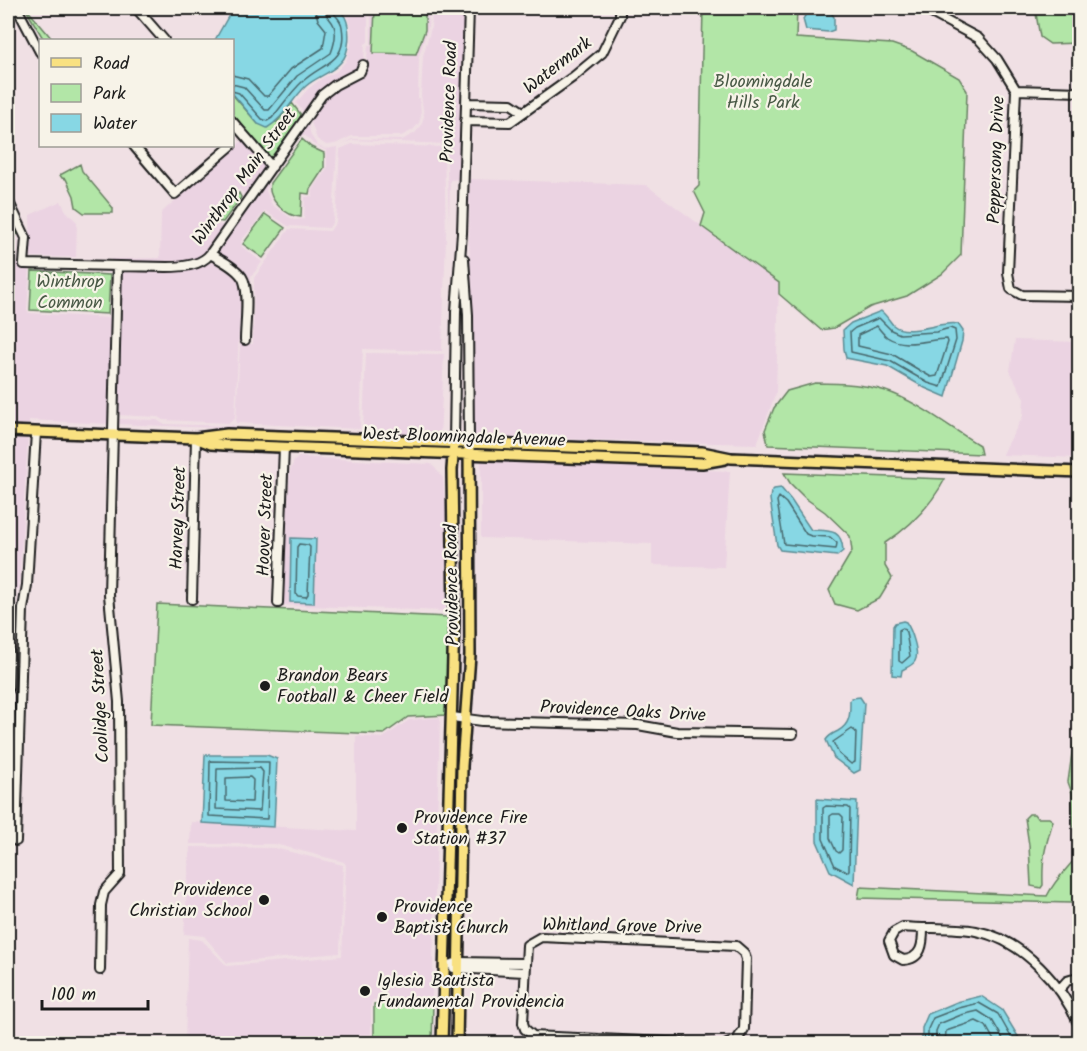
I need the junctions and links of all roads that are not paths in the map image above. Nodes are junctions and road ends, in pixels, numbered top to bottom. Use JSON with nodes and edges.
{"nodes":[{"id":1,"x":17,"y":8,"type":"edge"},
{"id":2,"x":136,"y":8,"type":"edge"},
{"id":3,"x":469,"y":8,"type":"edge"},
{"id":4,"x":620,"y":8,"type":"edge"},
{"id":5,"x":928,"y":9,"type":"edge"},
{"id":6,"x":163,"y":39,"type":"edge"},
{"id":7,"x":39,"y":50,"type":"edge"},
{"id":8,"x":363,"y":65,"type":"dead end"},
{"id":9,"x":1016,"y":90,"type":"junction"},
{"id":10,"x":1080,"y":92,"type":"edge"},
{"id":11,"x":466,"y":103,"type":"junction"},
{"id":12,"x":523,"y":112,"type":"junction"},
{"id":13,"x":465,"y":121,"type":"junction"},
{"id":14,"x":234,"y":124,"type":"edge"},
{"id":15,"x":243,"y":134,"type":"junction"},
{"id":16,"x":234,"y":143,"type":"edge"},
{"id":17,"x":135,"y":147,"type":"edge"},
{"id":18,"x":230,"y":147,"type":"edge"},
{"id":19,"x":272,"y":167,"type":"junction"},
{"id":20,"x":8,"y":200,"type":"edge"},
{"id":21,"x":462,"y":233,"type":"junction"},
{"id":22,"x":210,"y":254,"type":"junction"},
{"id":23,"x":117,"y":266,"type":"junction"},
{"id":24,"x":1080,"y":296,"type":"edge"},
{"id":25,"x":245,"y":340,"type":"dead end"},
{"id":26,"x":8,"y":431,"type":"edge"},
{"id":27,"x":36,"y":432,"type":"junction"},
{"id":28,"x":113,"y":435,"type":"junction"},
{"id":29,"x":279,"y":435,"type":"junction"},
{"id":30,"x":196,"y":438,"type":"junction"},
{"id":31,"x":454,"y":442,"type":"junction"},
{"id":32,"x":469,"y":442,"type":"junction"},
{"id":33,"x":224,"y":445,"type":"junction"},
{"id":34,"x":284,"y":447,"type":"junction"},
{"id":35,"x":453,"y":454,"type":"junction"},
{"id":36,"x":469,"y":454,"type":"junction"},
{"id":37,"x":731,"y":458,"type":"junction"},
{"id":38,"x":1080,"y":472,"type":"edge"},
{"id":39,"x":192,"y":599,"type":"dead end"},
{"id":40,"x":278,"y":603,"type":"dead end"},
{"id":41,"x":8,"y":646,"type":"edge"},
{"id":42,"x":8,"y":690,"type":"edge"},
{"id":43,"x":452,"y":717,"type":"junction"},
{"id":44,"x":467,"y":718,"type":"junction"},
{"id":45,"x":793,"y":734,"type":"dead end"},
{"id":46,"x":16,"y":841,"type":"dead end"},
{"id":47,"x":923,"y":929,"type":"junction"},
{"id":48,"x":444,"y":966,"type":"junction"},
{"id":49,"x":459,"y":966,"type":"junction"},
{"id":50,"x":524,"y":968,"type":"junction"},
{"id":51,"x":100,"y":970,"type":"dead end"},
{"id":52,"x":1080,"y":977,"type":"edge"},
{"id":53,"x":1059,"y":990,"type":"junction"},
{"id":54,"x":1080,"y":1028,"type":"edge"},
{"id":55,"x":442,"y":1044,"type":"edge"},
{"id":56,"x":457,"y":1044,"type":"edge"},
{"id":57,"x":711,"y":1044,"type":"edge"},
{"id":58,"x":727,"y":1044,"type":"edge"}],
"edges":[{"from":1,"to":7,"type":"street"},
{"from":2,"to":6,"type":"street"},
{"from":3,"to":11,"type":"street","name":"Providence Road"},
{"from":4,"to":12,"type":"street","name":"Watermark"},
{"from":5,"to":9,"type":"street","name":"Peppersong Drive"},
{"from":8,"to":19,"type":"street","name":"Winthrop Main Street"},
{"from":9,"to":10,"type":"street"},
{"from":9,"to":24,"type":"street","name":"Peppersong Drive"},
{"from":11,"to":12,"type":"street"},
{"from":11,"to":13,"type":"street","name":"Providence Road"},
{"from":12,"to":13,"type":"street","name":"Watermark"},
{"from":13,"to":21,"type":"street","name":"Providence Road"},
{"from":14,"to":15,"type":"street"},
{"from":15,"to":16,"type":"street"},
{"from":15,"to":19,"type":"street"},
{"from":17,"to":18,"type":"street"},
{"from":19,"to":22,"type":"street","name":"Winthrop Main Street"},
{"from":20,"to":23,"type":"street","name":"Winthrop Main Street"},
{"from":21,"to":31,"type":"street","name":"Providence Road"},
{"from":21,"to":32,"type":"street","name":"Providence Road"},
{"from":22,"to":23,"type":"street","name":"Winthrop Main Street"},
{"from":22,"to":25,"type":"street"},
{"from":23,"to":28,"type":"street","name":"Coolidge Street"},
{"from":26,"to":27,"type":"main road","name":"West Bloomingdale Avenue"},
{"from":27,"to":28,"type":"main road","name":"West Bloomingdale Avenue"},
{"from":27,"to":46,"type":"street"},
{"from":28,"to":30,"type":"main road","name":"West Bloomingdale Avenue"},
{"from":28,"to":51,"type":"street","name":"Coolidge Street"},
{"from":29,"to":30,"type":"main road","name":"West Bloomingdale Avenue"},
{"from":29,"to":31,"type":"main road","name":"West Bloomingdale Avenue"},
{"from":29,"to":33,"type":"main road"},
{"from":30,"to":33,"type":"main road","name":"West Bloomingdale Avenue"},
{"from":30,"to":39,"type":"street","name":"Harvey Street"},
{"from":31,"to":32,"type":"main road","name":"West Bloomingdale Avenue"},
{"from":31,"to":35,"type":"main road","name":"Providence Road"},
{"from":32,"to":36,"type":"main road","name":"Providence Road"},
{"from":32,"to":37,"type":"main road","name":"West Bloomingdale Avenue"},
{"from":33,"to":34,"type":"main road","name":"West Bloomingdale Avenue"},
{"from":34,"to":35,"type":"main road","name":"West Bloomingdale Avenue"},
{"from":34,"to":40,"type":"street","name":"Hoover Street"},
{"from":35,"to":36,"type":"main road","name":"West Bloomingdale Avenue"},
{"from":35,"to":43,"type":"main road","name":"Providence Road"},
{"from":36,"to":37,"type":"main road","name":"West Bloomingdale Avenue"},
{"from":36,"to":44,"type":"main road","name":"Providence Road"},
{"from":37,"to":38,"type":"main road","name":"West Bloomingdale Avenue"},
{"from":41,"to":42,"type":"street"},
{"from":43,"to":44,"type":"street","name":"Providence Oaks Drive"},
{"from":43,"to":48,"type":"main road","name":"Providence Road"},
{"from":44,"to":45,"type":"street","name":"Providence Oaks Drive"},
{"from":44,"to":49,"type":"main road","name":"Providence Road"},
{"from":47,"to":47,"type":"street"},
{"from":47,"to":53,"type":"street"},
{"from":48,"to":49,"type":"street"},
{"from":48,"to":55,"type":"main road","name":"Providence Road"},
{"from":49,"to":50,"type":"street"},
{"from":49,"to":56,"type":"main road","name":"Providence Road"},
{"from":50,"to":57,"type":"street","name":"Whitland Grove Drive"},
{"from":50,"to":58,"type":"street","name":"Whitland Grove Drive"},
{"from":52,"to":53,"type":"street"},
{"from":53,"to":54,"type":"street"}]}
